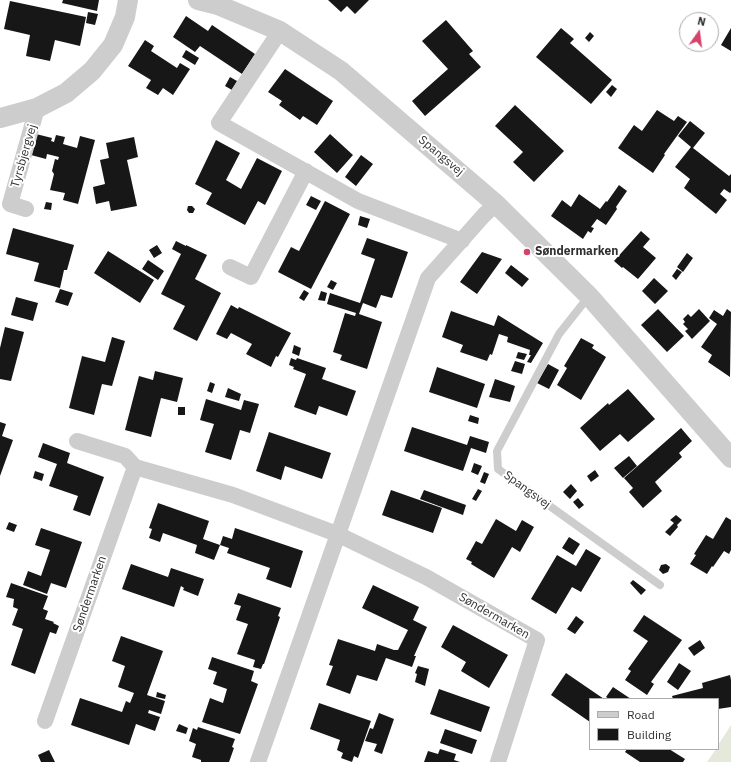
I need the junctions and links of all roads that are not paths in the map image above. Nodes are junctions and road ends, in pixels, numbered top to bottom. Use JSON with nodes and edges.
{"nodes":[{"id":1,"x":128,"y":0,"type":"edge"},
{"id":2,"x":198,"y":0,"type":"edge"},
{"id":3,"x":280,"y":32,"type":"junction"},
{"id":4,"x":38,"y":108,"type":"junction"},
{"id":5,"x":0,"y":118,"type":"edge"},
{"id":6,"x":306,"y":171,"type":"junction"},
{"id":7,"x":5,"y":204,"type":"edge"},
{"id":8,"x":496,"y":204,"type":"junction"},
{"id":9,"x":26,"y":209,"type":"dead end"},
{"id":10,"x":462,"y":241,"type":"junction"},
{"id":11,"x":230,"y":267,"type":"dead end"},
{"id":12,"x":589,"y":296,"type":"junction"},
{"id":13,"x":77,"y":441,"type":"dead end"},
{"id":14,"x":731,"y":458,"type":"edge"},
{"id":15,"x":135,"y":467,"type":"junction"},
{"id":16,"x":337,"y":534,"type":"junction"},
{"id":17,"x":660,"y":585,"type":"dead end"},
{"id":18,"x":45,"y":722,"type":"dead end"},
{"id":19,"x":258,"y":762,"type":"edge"},
{"id":20,"x":498,"y":762,"type":"edge"}],
"edges":[{"from":1,"to":4,"type":"street","name":"Tyrsbjergvej"},
{"from":2,"to":3,"type":"street","name":"Spangsvej"},
{"from":3,"to":6,"type":"street"},
{"from":3,"to":8,"type":"street","name":"Spangsvej"},
{"from":4,"to":5,"type":"street","name":"Tyrsbjergvej"},
{"from":4,"to":7,"type":"street","name":"Tyrsbjergvej"},
{"from":6,"to":10,"type":"street"},
{"from":6,"to":11,"type":"street"},
{"from":7,"to":9,"type":"street","name":"Tyrsbjergvej"},
{"from":8,"to":10,"type":"street"},
{"from":8,"to":12,"type":"street","name":"Spangsvej"},
{"from":10,"to":16,"type":"street"},
{"from":12,"to":14,"type":"street","name":"Spangsvej"},
{"from":12,"to":17,"type":"lane","name":"Spangsvej"},
{"from":13,"to":15,"type":"street","name":"Søndermarken"},
{"from":15,"to":16,"type":"street","name":"Søndermarken"},
{"from":15,"to":18,"type":"street","name":"Søndermarken"},
{"from":16,"to":19,"type":"street"},
{"from":16,"to":20,"type":"street","name":"Søndermarken"}]}
